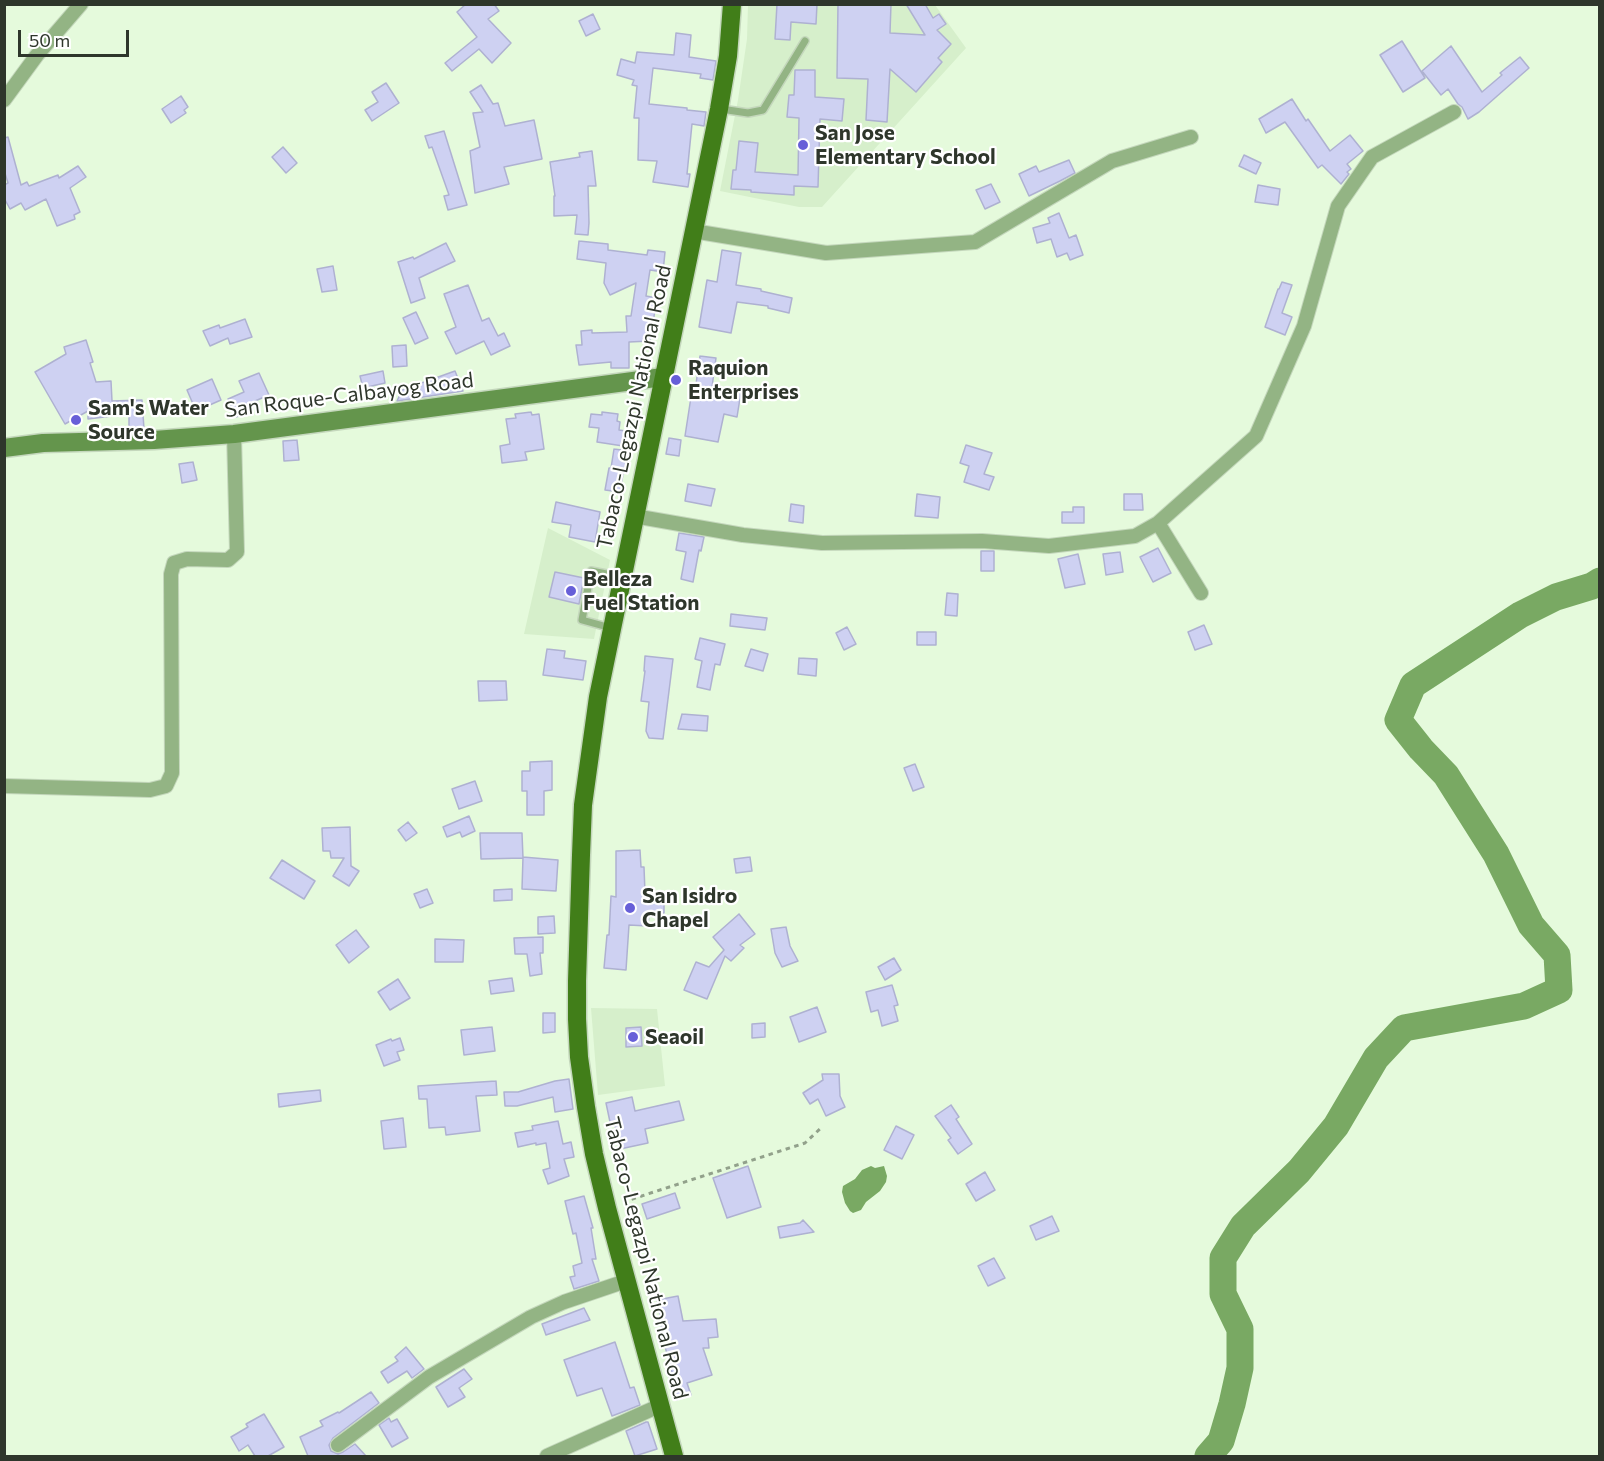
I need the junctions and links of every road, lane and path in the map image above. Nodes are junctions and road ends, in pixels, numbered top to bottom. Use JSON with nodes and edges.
{"nodes":[{"id":1,"x":81,"y":4,"type":"edge"},
{"id":2,"x":732,"y":4,"type":"edge"},
{"id":3,"x":806,"y":41,"type":"dead end"},
{"id":4,"x":4,"y":100,"type":"edge"},
{"id":5,"x":719,"y":109,"type":"junction"},
{"id":6,"x":1454,"y":112,"type":"dead end"},
{"id":7,"x":1191,"y":138,"type":"dead end"},
{"id":8,"x":693,"y":231,"type":"junction"},
{"id":9,"x":663,"y":376,"type":"junction"},
{"id":10,"x":234,"y":434,"type":"junction"},
{"id":11,"x":4,"y":448,"type":"edge"},
{"id":12,"x":634,"y":516,"type":"junction"},
{"id":13,"x":1158,"y":522,"type":"junction"},
{"id":14,"x":622,"y":577,"type":"junction"},
{"id":15,"x":1201,"y":593,"type":"dead end"},
{"id":16,"x":611,"y":628,"type":"junction"},
{"id":17,"x":4,"y":786,"type":"edge"},
{"id":18,"x":820,"y":1128,"type":"dead end"},
{"id":19,"x":607,"y":1208,"type":"junction"},
{"id":20,"x":626,"y":1281,"type":"junction"},
{"id":21,"x":659,"y":1406,"type":"junction"},
{"id":22,"x":338,"y":1445,"type":"dead end"},
{"id":23,"x":547,"y":1456,"type":"edge"},
{"id":24,"x":674,"y":1456,"type":"edge"}],
"edges":[{"from":1,"to":4,"type":"street"},
{"from":2,"to":5,"type":"main road","name":"Tabaco-Legazpi National Road"},
{"from":3,"to":5,"type":"lane"},
{"from":5,"to":8,"type":"main road","name":"Tabaco-Legazpi National Road"},
{"from":6,"to":13,"type":"street"},
{"from":7,"to":8,"type":"street"},
{"from":8,"to":9,"type":"main road","name":"Tabaco-Legazpi National Road"},
{"from":9,"to":10,"type":"street","name":"San Roque-Calbayog Road"},
{"from":9,"to":12,"type":"main road","name":"Tabaco-Legazpi National Road"},
{"from":10,"to":11,"type":"street","name":"San Roque-Calbayog Road"},
{"from":10,"to":17,"type":"street"},
{"from":12,"to":13,"type":"street"},
{"from":12,"to":14,"type":"main road","name":"Tabaco-Legazpi National Road"},
{"from":13,"to":15,"type":"street"},
{"from":14,"to":16,"type":"main road","name":"Tabaco-Legazpi National Road"},
{"from":14,"to":16,"type":"lane"},
{"from":16,"to":19,"type":"main road","name":"Tabaco-Legazpi National Road"},
{"from":18,"to":19,"type":"path"},
{"from":19,"to":20,"type":"main road","name":"Tabaco-Legazpi National Road"},
{"from":20,"to":21,"type":"main road","name":"Tabaco-Legazpi National Road"},
{"from":20,"to":22,"type":"street"},
{"from":21,"to":23,"type":"street"},
{"from":21,"to":24,"type":"main road","name":"Tabaco-Legazpi National Road"}]}
